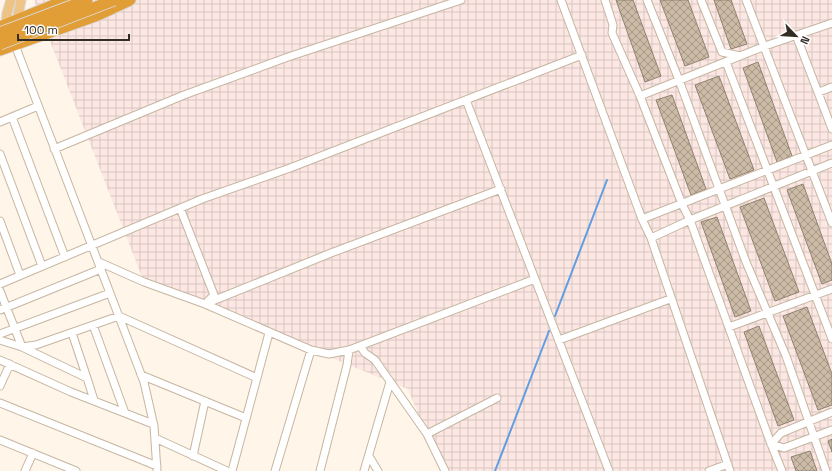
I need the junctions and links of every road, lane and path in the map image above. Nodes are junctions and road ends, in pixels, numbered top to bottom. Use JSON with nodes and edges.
{"nodes":[{"id":1,"x":11,"y":0,"type":"edge"},
{"id":2,"x":21,"y":0,"type":"edge"},
{"id":3,"x":66,"y":0,"type":"edge"},
{"id":4,"x":87,"y":0,"type":"edge"},
{"id":5,"x":114,"y":0,"type":"edge"},
{"id":6,"x":130,"y":0,"type":"edge"},
{"id":7,"x":461,"y":0,"type":"edge"},
{"id":8,"x":561,"y":0,"type":"edge"},
{"id":9,"x":605,"y":0,"type":"edge"},
{"id":10,"x":647,"y":0,"type":"edge"},
{"id":11,"x":701,"y":0,"type":"edge"},
{"id":12,"x":746,"y":0,"type":"edge"},
{"id":13,"x":16,"y":20,"type":"junction"},
{"id":14,"x":832,"y":22,"type":"edge"},
{"id":15,"x":2,"y":28,"type":"edge"},
{"id":16,"x":796,"y":35,"type":"junction"},
{"id":17,"x":15,"y":45,"type":"junction"},
{"id":18,"x":766,"y":46,"type":"junction"},
{"id":19,"x":1,"y":48,"type":"edge"},
{"id":20,"x":582,"y":55,"type":"junction"},
{"id":21,"x":740,"y":56,"type":"junction"},
{"id":22,"x":726,"y":62,"type":"junction"},
{"id":23,"x":679,"y":80,"type":"junction"},
{"id":24,"x":832,"y":87,"type":"edge"},
{"id":25,"x":818,"y":92,"type":"junction"},
{"id":26,"x":640,"y":96,"type":"junction"},
{"id":27,"x":466,"y":100,"type":"junction"},
{"id":28,"x":38,"y":106,"type":"junction"},
{"id":29,"x":12,"y":117,"type":"junction"},
{"id":30,"x":0,"y":122,"type":"edge"},
{"id":31,"x":832,"y":128,"type":"edge"},
{"id":32,"x":832,"y":145,"type":"edge"},
{"id":33,"x":54,"y":149,"type":"junction"},
{"id":34,"x":0,"y":154,"type":"edge"},
{"id":35,"x":807,"y":155,"type":"junction"},
{"id":36,"x":832,"y":163,"type":"edge"},
{"id":37,"x":767,"y":171,"type":"junction"},
{"id":38,"x":813,"y":171,"type":"junction"},
{"id":39,"x":774,"y":187,"type":"junction"},
{"id":40,"x":501,"y":189,"type":"junction"},
{"id":41,"x":720,"y":189,"type":"junction"},
{"id":42,"x":682,"y":204,"type":"junction"},
{"id":43,"x":726,"y":206,"type":"junction"},
{"id":44,"x":180,"y":208,"type":"junction"},
{"id":45,"x":642,"y":219,"type":"junction"},
{"id":46,"x":690,"y":220,"type":"junction"},
{"id":47,"x":0,"y":221,"type":"edge"},
{"id":48,"x":832,"y":223,"type":"edge"},
{"id":49,"x":651,"y":238,"type":"junction"},
{"id":50,"x":92,"y":246,"type":"junction"},
{"id":51,"x":65,"y":257,"type":"junction"},
{"id":52,"x":42,"y":266,"type":"junction"},
{"id":53,"x":100,"y":266,"type":"junction"},
{"id":54,"x":20,"y":275,"type":"junction"},
{"id":55,"x":535,"y":279,"type":"junction"},
{"id":56,"x":0,"y":284,"type":"edge"},
{"id":57,"x":832,"y":289,"type":"edge"},
{"id":58,"x":0,"y":291,"type":"edge"},
{"id":59,"x":110,"y":293,"type":"junction"},
{"id":60,"x":816,"y":296,"type":"junction"},
{"id":61,"x":670,"y":299,"type":"junction"},
{"id":62,"x":205,"y":304,"type":"junction"},
{"id":63,"x":3,"y":308,"type":"edge"},
{"id":64,"x":768,"y":314,"type":"junction"},
{"id":65,"x":119,"y":316,"type":"junction"},
{"id":66,"x":93,"y":325,"type":"junction"},
{"id":67,"x":729,"y":327,"type":"junction"},
{"id":68,"x":14,"y":329,"type":"junction"},
{"id":69,"x":72,"y":333,"type":"junction"},
{"id":70,"x":269,"y":333,"type":"junction"},
{"id":71,"x":0,"y":334,"type":"edge"},
{"id":72,"x":832,"y":339,"type":"edge"},
{"id":73,"x":0,"y":340,"type":"edge"},
{"id":74,"x":559,"y":340,"type":"junction"},
{"id":75,"x":360,"y":346,"type":"junction"},
{"id":76,"x":22,"y":347,"type":"junction"},
{"id":77,"x":311,"y":350,"type":"junction"},
{"id":78,"x":349,"y":350,"type":"junction"},
{"id":79,"x":0,"y":360,"type":"edge"},
{"id":80,"x":10,"y":364,"type":"junction"},
{"id":81,"x":141,"y":375,"type":"junction"},
{"id":82,"x":87,"y":378,"type":"junction"},
{"id":83,"x":257,"y":378,"type":"junction"},
{"id":84,"x":390,"y":382,"type":"junction"},
{"id":85,"x":0,"y":386,"type":"edge"},
{"id":86,"x":497,"y":398,"type":"dead end"},
{"id":87,"x":94,"y":400,"type":"junction"},
{"id":88,"x":206,"y":401,"type":"junction"},
{"id":89,"x":0,"y":403,"type":"edge"},
{"id":90,"x":832,"y":412,"type":"edge"},
{"id":91,"x":126,"y":413,"type":"junction"},
{"id":92,"x":246,"y":418,"type":"junction"},
{"id":93,"x":809,"y":420,"type":"junction"},
{"id":94,"x":153,"y":424,"type":"junction"},
{"id":95,"x":832,"y":430,"type":"edge"},
{"id":96,"x":427,"y":434,"type":"junction"},
{"id":97,"x":815,"y":436,"type":"junction"},
{"id":98,"x":155,"y":438,"type":"junction"},
{"id":99,"x":0,"y":440,"type":"edge"},
{"id":100,"x":770,"y":444,"type":"junction"},
{"id":101,"x":33,"y":453,"type":"junction"},
{"id":102,"x":193,"y":456,"type":"junction"},
{"id":103,"x":369,"y":456,"type":"junction"},
{"id":104,"x":157,"y":468,"type":"edge"},
{"id":105,"x":729,"y":468,"type":"edge"},
{"id":106,"x":25,"y":471,"type":"edge"},
{"id":107,"x":76,"y":471,"type":"edge"},
{"id":108,"x":227,"y":471,"type":"edge"},
{"id":109,"x":232,"y":471,"type":"edge"},
{"id":110,"x":275,"y":471,"type":"edge"},
{"id":111,"x":320,"y":471,"type":"edge"},
{"id":112,"x":364,"y":471,"type":"edge"},
{"id":113,"x":378,"y":471,"type":"edge"},
{"id":114,"x":445,"y":471,"type":"edge"},
{"id":115,"x":609,"y":471,"type":"edge"},
{"id":116,"x":709,"y":471,"type":"edge"},
{"id":117,"x":782,"y":471,"type":"edge"},
{"id":118,"x":826,"y":471,"type":"edge"}],
"edges":[{"from":1,"to":15,"type":"main road"},
{"from":2,"to":13,"type":"main road"},
{"from":3,"to":13,"type":"highway"},
{"from":4,"to":15,"type":"highway","bridge":true},
{"from":5,"to":19,"type":"highway","bridge":true},
{"from":6,"to":17,"type":"highway"},
{"from":7,"to":33,"type":"street"},
{"from":8,"to":20,"type":"street"},
{"from":9,"to":26,"type":"street"},
{"from":10,"to":23,"type":"street"},
{"from":11,"to":21,"type":"street"},
{"from":12,"to":18,"type":"street"},
{"from":13,"to":15,"type":"highway"},
{"from":13,"to":17,"type":"main road"},
{"from":14,"to":16,"type":"street"},
{"from":15,"to":19,"type":"main road"},
{"from":16,"to":18,"type":"street"},
{"from":16,"to":25,"type":"street"},
{"from":17,"to":19,"type":"highway"},
{"from":17,"to":28,"type":"street"},
{"from":18,"to":21,"type":"street"},
{"from":18,"to":35,"type":"street"},
{"from":20,"to":27,"type":"street"},
{"from":20,"to":45,"type":"street"},
{"from":21,"to":22,"type":"street"},
{"from":22,"to":23,"type":"street"},
{"from":22,"to":37,"type":"street"},
{"from":23,"to":26,"type":"street"},
{"from":23,"to":41,"type":"street"},
{"from":24,"to":25,"type":"street"},
{"from":25,"to":31,"type":"street"},
{"from":26,"to":42,"type":"street"},
{"from":27,"to":40,"type":"street"},
{"from":27,"to":44,"type":"street"},
{"from":28,"to":29,"type":"street"},
{"from":28,"to":33,"type":"street"},
{"from":29,"to":30,"type":"street"},
{"from":29,"to":51,"type":"street"},
{"from":32,"to":35,"type":"street"},
{"from":33,"to":50,"type":"street"},
{"from":34,"to":52,"type":"street"},
{"from":35,"to":37,"type":"street"},
{"from":35,"to":38,"type":"street"},
{"from":36,"to":38,"type":"street"},
{"from":37,"to":39,"type":"street"},
{"from":37,"to":41,"type":"street"},
{"from":38,"to":39,"type":"street"},
{"from":38,"to":48,"type":"street"},
{"from":39,"to":43,"type":"street"},
{"from":39,"to":60,"type":"street"},
{"from":40,"to":55,"type":"street"},
{"from":40,"to":62,"type":"street"},
{"from":41,"to":42,"type":"street"},
{"from":41,"to":43,"type":"street"},
{"from":42,"to":45,"type":"street"},
{"from":42,"to":46,"type":"street"},
{"from":43,"to":46,"type":"street"},
{"from":43,"to":64,"type":"street"},
{"from":44,"to":50,"type":"street"},
{"from":44,"to":62,"type":"street"},
{"from":45,"to":49,"type":"street"},
{"from":46,"to":49,"type":"street"},
{"from":46,"to":67,"type":"street"},
{"from":47,"to":54,"type":"street"},
{"from":49,"to":61,"type":"street"},
{"from":50,"to":51,"type":"street"},
{"from":50,"to":53,"type":"street"},
{"from":51,"to":52,"type":"street"},
{"from":52,"to":54,"type":"street"},
{"from":53,"to":59,"type":"street"},
{"from":53,"to":62,"type":"street"},
{"from":53,"to":63,"type":"street"},
{"from":54,"to":56,"type":"street"},
{"from":55,"to":74,"type":"street"},
{"from":55,"to":75,"type":"street"},
{"from":57,"to":60,"type":"street"},
{"from":58,"to":63,"type":"street"},
{"from":59,"to":65,"type":"street"},
{"from":59,"to":68,"type":"street"},
{"from":60,"to":64,"type":"street"},
{"from":60,"to":72,"type":"street"},
{"from":61,"to":74,"type":"street"},
{"from":61,"to":105,"type":"street"},
{"from":62,"to":70,"type":"street"},
{"from":63,"to":68,"type":"street"},
{"from":64,"to":67,"type":"street"},
{"from":64,"to":93,"type":"street"},
{"from":65,"to":66,"type":"street"},
{"from":65,"to":81,"type":"street"},
{"from":65,"to":83,"type":"street"},
{"from":66,"to":69,"type":"street"},
{"from":66,"to":91,"type":"street"},
{"from":67,"to":100,"type":"street"},
{"from":68,"to":71,"type":"street"},
{"from":68,"to":76,"type":"street"},
{"from":69,"to":76,"type":"street"},
{"from":69,"to":82,"type":"street"},
{"from":70,"to":77,"type":"street"},
{"from":70,"to":83,"type":"street"},
{"from":73,"to":76,"type":"street"},
{"from":74,"to":115,"type":"street"},
{"from":75,"to":78,"type":"street"},
{"from":75,"to":84,"type":"street"},
{"from":76,"to":82,"type":"street"},
{"from":77,"to":78,"type":"street"},
{"from":77,"to":110,"type":"street"},
{"from":78,"to":111,"type":"street"},
{"from":79,"to":80,"type":"street"},
{"from":80,"to":85,"type":"street"},
{"from":80,"to":87,"type":"street"},
{"from":81,"to":88,"type":"street"},
{"from":81,"to":94,"type":"street"},
{"from":82,"to":87,"type":"street"},
{"from":83,"to":92,"type":"street"},
{"from":84,"to":96,"type":"street"},
{"from":84,"to":103,"type":"street"},
{"from":86,"to":96,"type":"street"},
{"from":87,"to":91,"type":"street"},
{"from":88,"to":92,"type":"street"},
{"from":88,"to":102,"type":"street"},
{"from":89,"to":104,"type":"street"},
{"from":90,"to":93,"type":"street"},
{"from":91,"to":94,"type":"street"},
{"from":92,"to":109,"type":"street"},
{"from":93,"to":97,"type":"street"},
{"from":93,"to":100,"type":"street"},
{"from":94,"to":98,"type":"street"},
{"from":95,"to":97,"type":"street"},
{"from":96,"to":114,"type":"street"},
{"from":97,"to":100,"type":"street"},
{"from":97,"to":118,"type":"street"},
{"from":98,"to":102,"type":"street"},
{"from":98,"to":104,"type":"street"},
{"from":99,"to":101,"type":"street"},
{"from":100,"to":117,"type":"street"},
{"from":101,"to":106,"type":"street"},
{"from":101,"to":107,"type":"street"},
{"from":102,"to":108,"type":"street"},
{"from":103,"to":112,"type":"street"},
{"from":103,"to":113,"type":"street"},
{"from":105,"to":116,"type":"street"}]}
